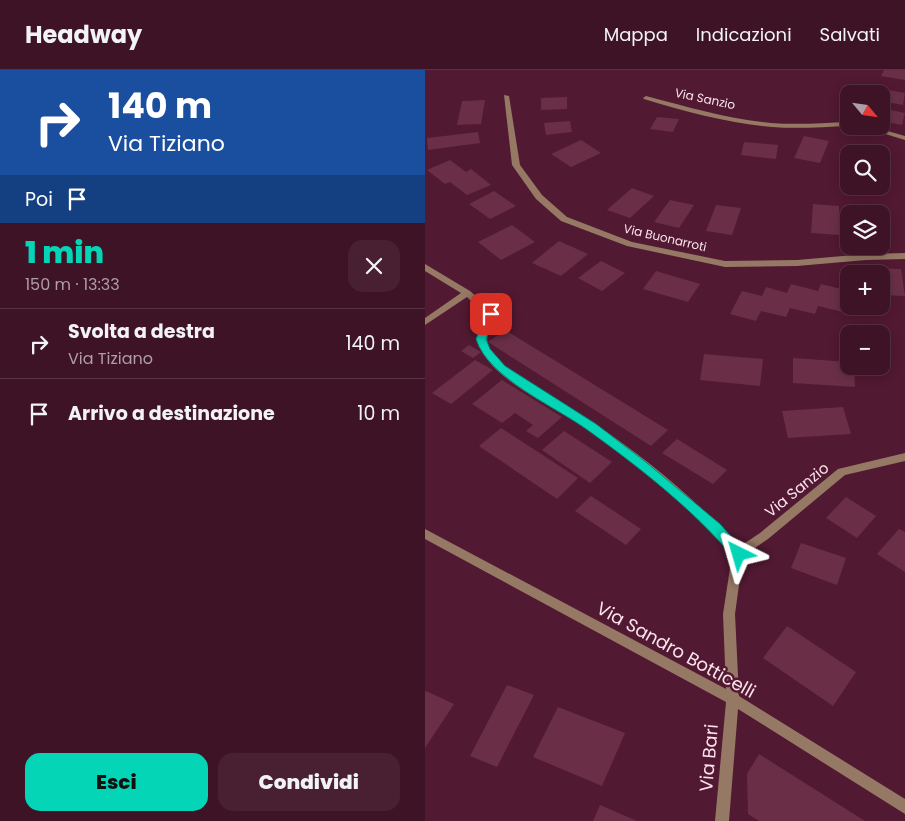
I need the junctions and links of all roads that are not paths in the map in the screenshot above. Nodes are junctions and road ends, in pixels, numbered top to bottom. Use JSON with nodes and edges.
{"nodes":[{"id":1,"x":506,"y":96,"type":"dead end"},
{"id":2,"x":646,"y":98,"type":"dead end"},
{"id":3,"x":840,"y":124,"type":"edge"},
{"id":4,"x":890,"y":134,"type":"edge"},
{"id":5,"x":905,"y":138,"type":"edge"},
{"id":6,"x":905,"y":256,"type":"edge"},
{"id":7,"x":425,"y":266,"type":"edge"},
{"id":8,"x":467,"y":293,"type":"junction"},
{"id":9,"x":425,"y":322,"type":"edge"},
{"id":10,"x":905,"y":457,"type":"edge"},
{"id":11,"x":425,"y":534,"type":"edge"},
{"id":12,"x":739,"y":554,"type":"junction"},
{"id":13,"x":733,"y":699,"type":"junction"},
{"id":14,"x":905,"y":807,"type":"edge"},
{"id":15,"x":722,"y":821,"type":"edge"}],
"edges":[{"from":1,"to":6,"type":"street","name":"Via Buonarroti"},
{"from":2,"to":3,"type":"street","name":"Via Sanzio"},
{"from":4,"to":5,"type":"street"},
{"from":7,"to":8,"type":"street"},
{"from":8,"to":9,"type":"street"},
{"from":8,"to":12,"type":"street"},
{"from":10,"to":12,"type":"street","name":"Via Sanzio"},
{"from":11,"to":13,"type":"street","name":"Via Sandro Botticelli"},
{"from":12,"to":13,"type":"street"},
{"from":13,"to":14,"type":"street","name":"Via Sandro Botticelli"},
{"from":13,"to":15,"type":"street","name":"Via Bari"}]}
